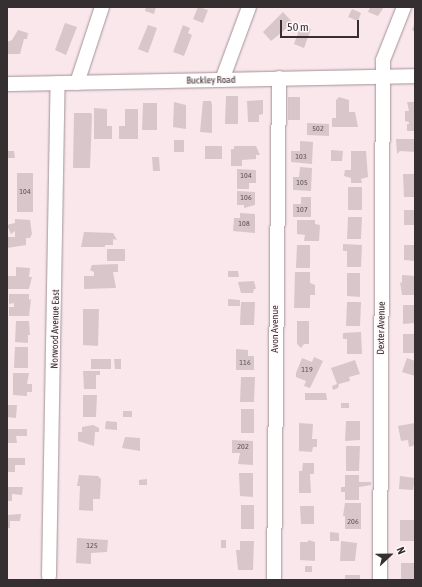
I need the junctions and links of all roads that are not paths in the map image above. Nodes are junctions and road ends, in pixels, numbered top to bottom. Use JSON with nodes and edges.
{"nodes":[{"id":1,"x":102,"y":7,"type":"edge"},
{"id":2,"x":249,"y":7,"type":"edge"},
{"id":3,"x":404,"y":7,"type":"edge"},
{"id":4,"x":415,"y":76,"type":"edge"},
{"id":5,"x":383,"y":77,"type":"junction"},
{"id":6,"x":279,"y":78,"type":"junction"},
{"id":7,"x":222,"y":80,"type":"junction"},
{"id":8,"x":58,"y":83,"type":"junction"},
{"id":9,"x":77,"y":83,"type":"junction"},
{"id":10,"x":7,"y":84,"type":"edge"},
{"id":11,"x":48,"y":576,"type":"dead end"},
{"id":12,"x":274,"y":580,"type":"edge"},
{"id":13,"x":380,"y":580,"type":"edge"}],
"edges":[{"from":1,"to":9,"type":"street"},
{"from":2,"to":7,"type":"street"},
{"from":3,"to":5,"type":"street","name":"Dexter Avenue"},
{"from":4,"to":5,"type":"street","name":"Buckley Road"},
{"from":5,"to":6,"type":"street","name":"Buckley Road"},
{"from":5,"to":13,"type":"street","name":"Dexter Avenue"},
{"from":6,"to":7,"type":"street","name":"Buckley Road"},
{"from":6,"to":12,"type":"street","name":"Avon Avenue"},
{"from":7,"to":9,"type":"street","name":"Buckley Road"},
{"from":8,"to":9,"type":"street","name":"Buckley Road"},
{"from":8,"to":10,"type":"street","name":"Buckley Road"},
{"from":8,"to":11,"type":"street","name":"Norwood Avenue East"}]}
